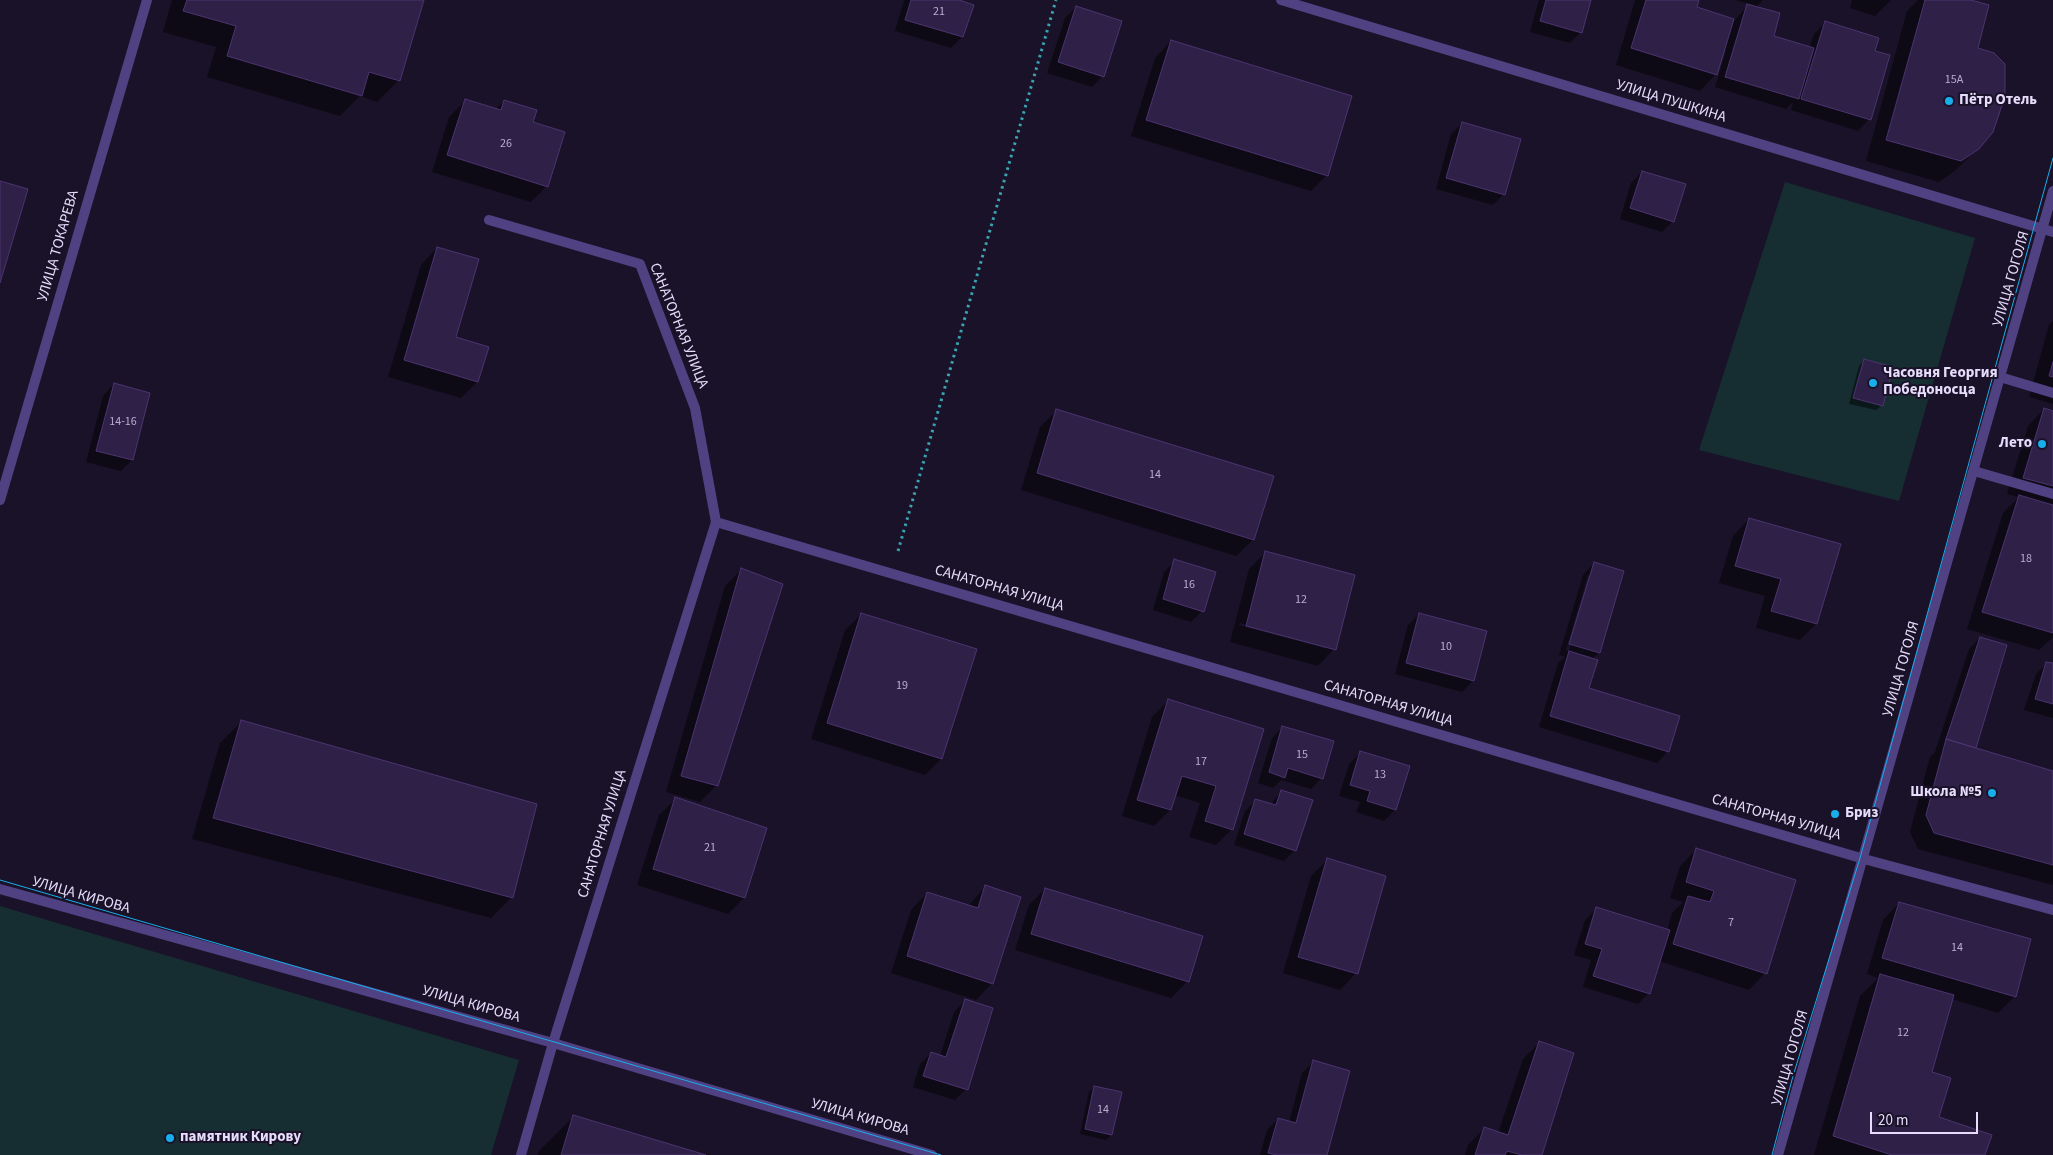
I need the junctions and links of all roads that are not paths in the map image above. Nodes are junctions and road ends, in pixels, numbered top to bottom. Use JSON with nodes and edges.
{"nodes":[{"id":1,"x":147,"y":0,"type":"edge"},
{"id":2,"x":1281,"y":0,"type":"edge"},
{"id":3,"x":2053,"y":191,"type":"edge"},
{"id":4,"x":489,"y":220,"type":"dead end"},
{"id":5,"x":2042,"y":229,"type":"junction"},
{"id":6,"x":2053,"y":232,"type":"edge"},
{"id":7,"x":2000,"y":377,"type":"junction"},
{"id":8,"x":2053,"y":393,"type":"edge"},
{"id":9,"x":1974,"y":471,"type":"junction"},
{"id":10,"x":2053,"y":494,"type":"edge"},
{"id":11,"x":0,"y":500,"type":"edge"},
{"id":12,"x":716,"y":522,"type":"junction"},
{"id":13,"x":1864,"y":859,"type":"junction"},
{"id":14,"x":0,"y":889,"type":"edge"},
{"id":15,"x":2053,"y":910,"type":"edge"},
{"id":16,"x":553,"y":1043,"type":"junction"},
{"id":17,"x":521,"y":1155,"type":"edge"},
{"id":18,"x":932,"y":1155,"type":"edge"},
{"id":19,"x":1778,"y":1155,"type":"edge"}],
"edges":[{"from":1,"to":11,"type":"street","name":"УЛИЦА ТОКАРЕВА"},
{"from":2,"to":5,"type":"street","name":"УЛИЦА ПУШКИНА"},
{"from":3,"to":5,"type":"street","name":"УЛИЦА ГОГОЛЯ"},
{"from":4,"to":12,"type":"street","name":"САНАТОРНАЯ УЛИЦА"},
{"from":5,"to":6,"type":"street","name":"УЛИЦА ПУШКИНА"},
{"from":5,"to":7,"type":"street","name":"УЛИЦА ГОГОЛЯ"},
{"from":7,"to":8,"type":"street"},
{"from":7,"to":9,"type":"street","name":"УЛИЦА ГОГОЛЯ"},
{"from":9,"to":10,"type":"street"},
{"from":9,"to":13,"type":"street","name":"УЛИЦА ГОГОЛЯ"},
{"from":12,"to":13,"type":"street","name":"САНАТОРНАЯ УЛИЦА"},
{"from":12,"to":16,"type":"street","name":"САНАТОРНАЯ УЛИЦА"},
{"from":13,"to":15,"type":"street","name":"САНАТОРНАЯ УЛИЦА"},
{"from":13,"to":19,"type":"street","name":"УЛИЦА ГОГОЛЯ"},
{"from":14,"to":16,"type":"street","name":"УЛИЦА КИРОВА"},
{"from":16,"to":17,"type":"street","name":"САНАТОРНАЯ УЛИЦА"},
{"from":16,"to":18,"type":"street","name":"УЛИЦА КИРОВА"}]}
